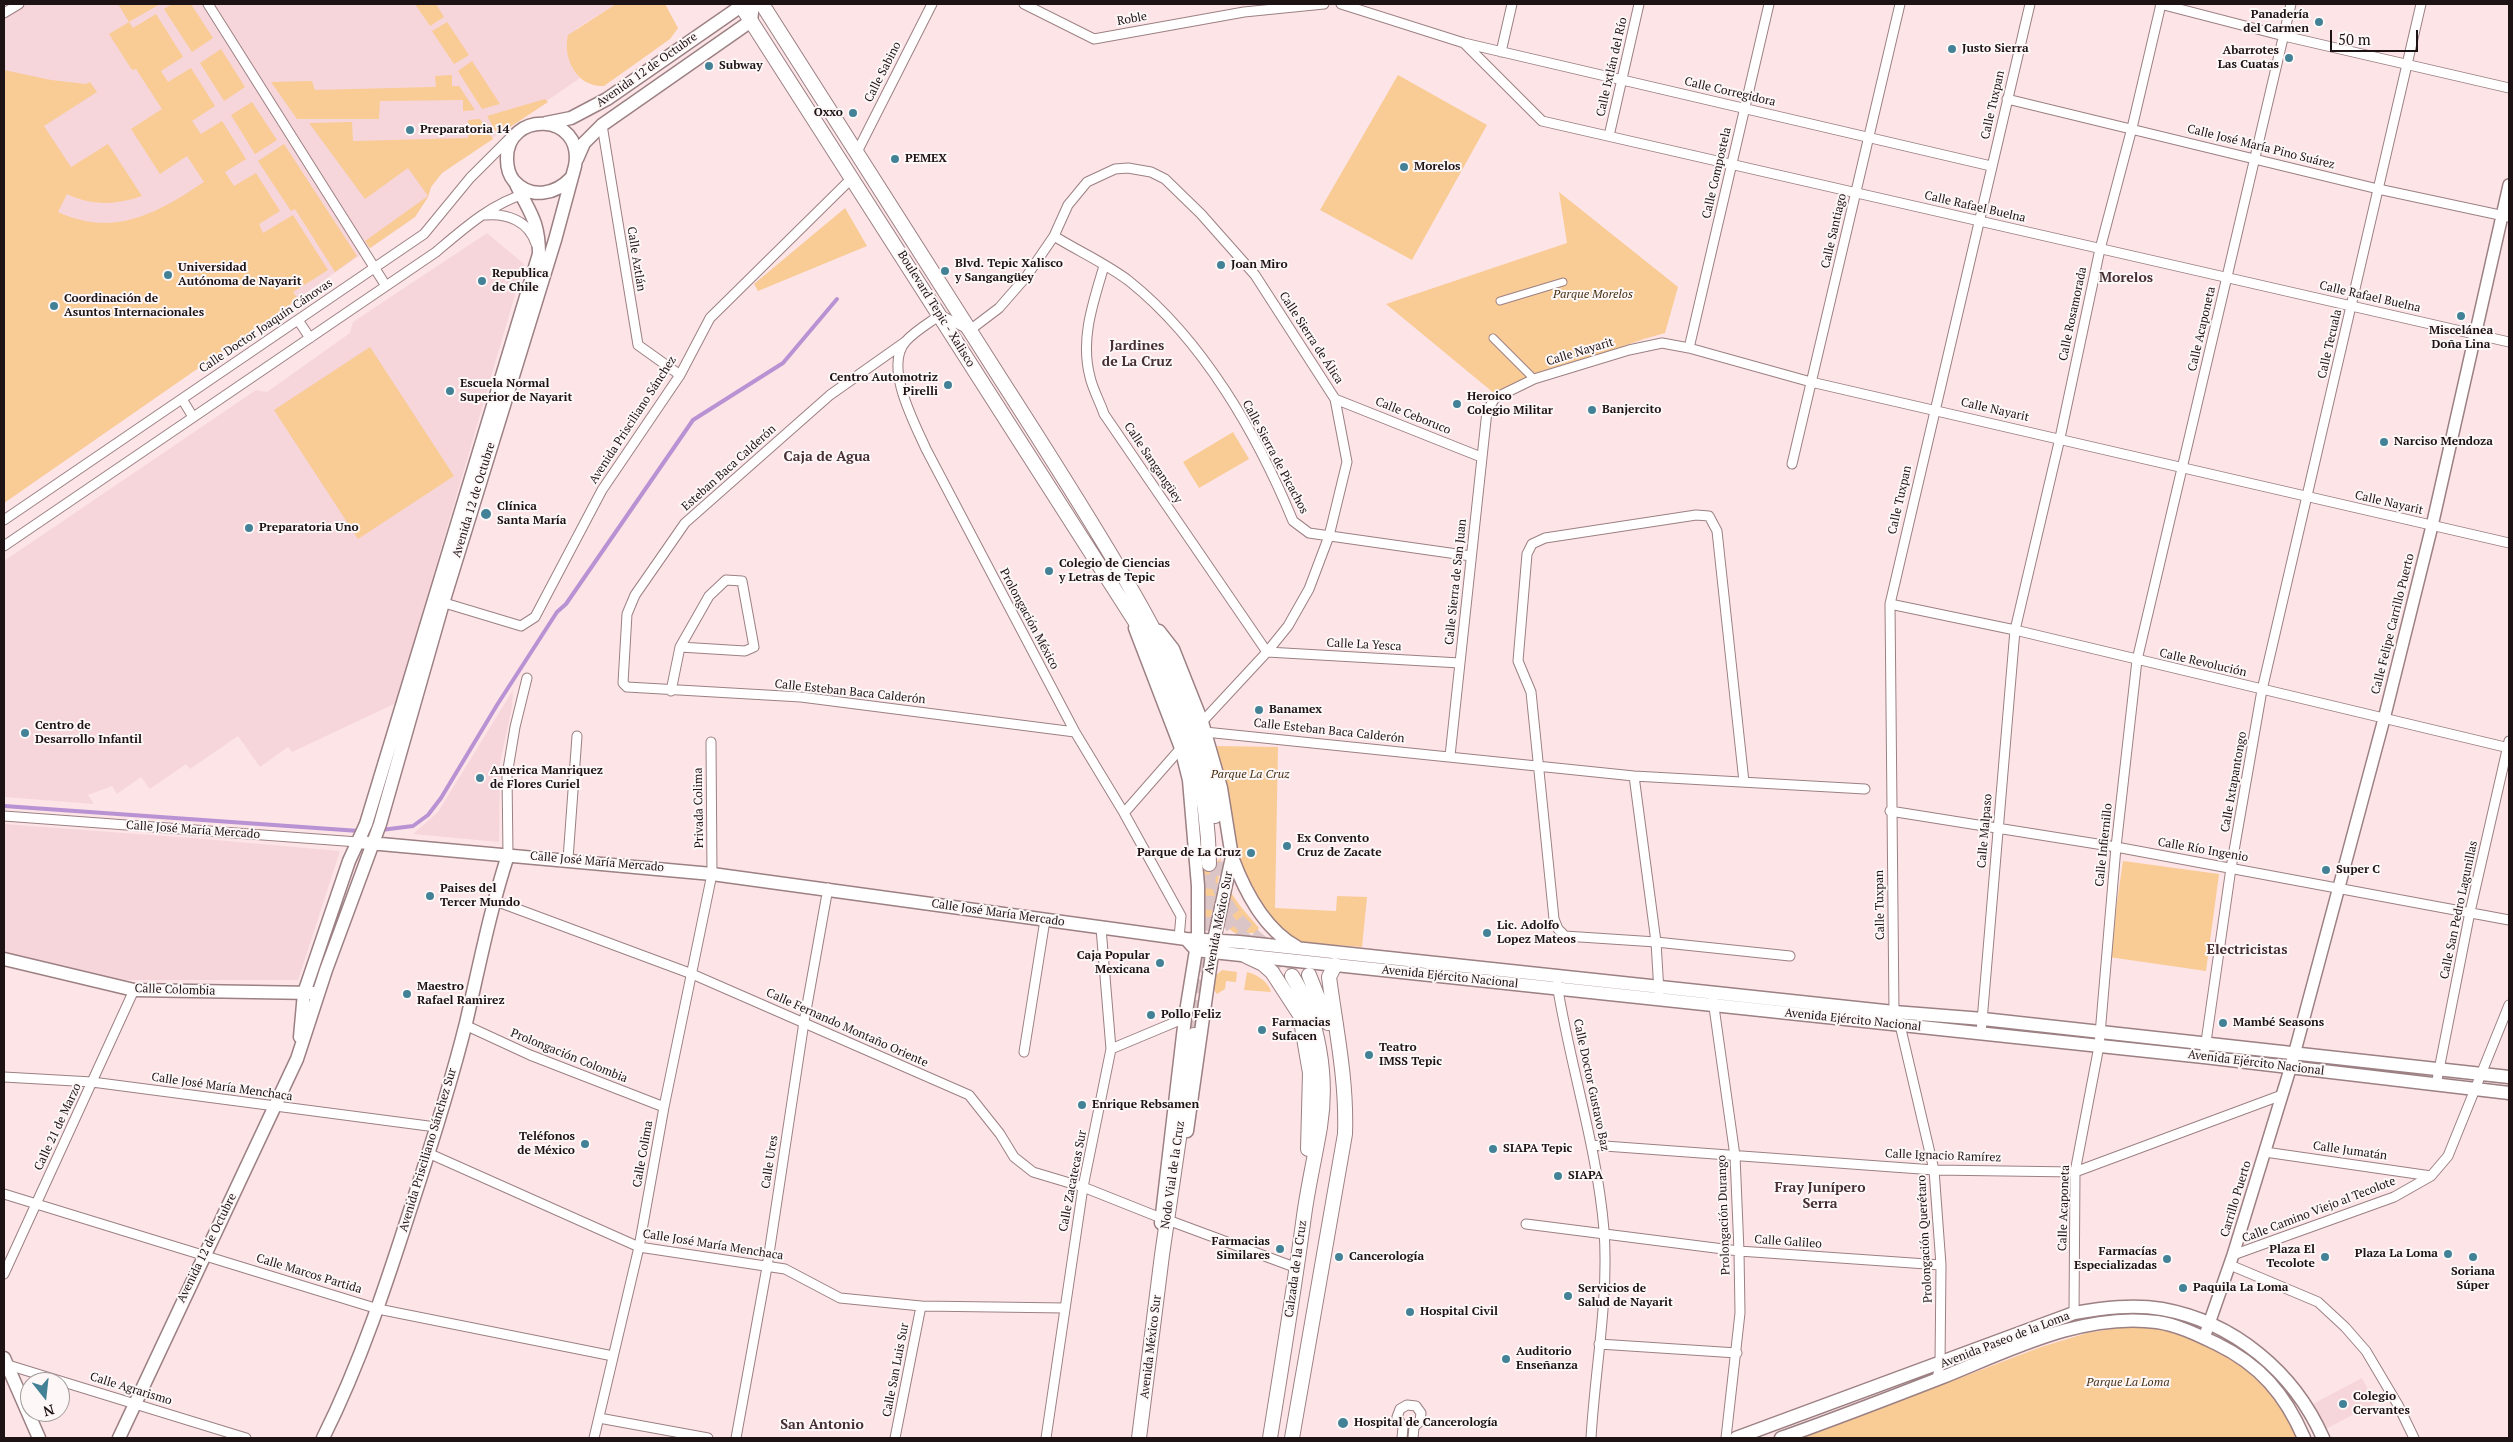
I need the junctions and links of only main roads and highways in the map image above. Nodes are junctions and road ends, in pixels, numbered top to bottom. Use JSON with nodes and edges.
{"nodes":[{"id":1,"x":744,"y":4,"type":"edge"},
{"id":2,"x":762,"y":4,"type":"edge"},
{"id":3,"x":751,"y":22,"type":"junction"},
{"id":4,"x":545,"y":123,"type":"junction"},
{"id":5,"x":575,"y":164,"type":"junction"},
{"id":6,"x":571,"y":178,"type":"junction"},
{"id":7,"x":515,"y":181,"type":"junction"},
{"id":8,"x":438,"y":601,"type":"junction"},
{"id":9,"x":1142,"y":606,"type":"junction"},
{"id":10,"x":1130,"y":614,"type":"junction"},
{"id":11,"x":362,"y":834,"type":"junction"},
{"id":12,"x":375,"y":834,"type":"junction"},
{"id":13,"x":508,"y":855,"type":"junction"},
{"id":14,"x":1232,"y":857,"type":"junction"},
{"id":15,"x":1190,"y":941,"type":"junction"},
{"id":16,"x":1213,"y":946,"type":"junction"},
{"id":17,"x":1301,"y":949,"type":"junction"},
{"id":18,"x":1246,"y":956,"type":"junction"},
{"id":19,"x":4,"y":959,"type":"edge"},
{"id":20,"x":1335,"y":965,"type":"junction"},
{"id":21,"x":1309,"y":975,"type":"tunnel mouth"},
{"id":22,"x":1292,"y":976,"type":"tunnel mouth"},
{"id":23,"x":1557,"y":982,"type":"junction"},
{"id":24,"x":304,"y":993,"type":"junction"},
{"id":25,"x":320,"y":993,"type":"junction"},
{"id":26,"x":1659,"y":993,"type":"junction"},
{"id":27,"x":1194,"y":1036,"type":"tunnel mouth"},
{"id":28,"x":297,"y":1059,"type":"junction"},
{"id":29,"x":2509,"y":1077,"type":"edge"},
{"id":30,"x":2509,"y":1093,"type":"edge"},
{"id":31,"x":1338,"y":1168,"type":"junction"},
{"id":32,"x":1305,"y":1205,"type":"junction"},
{"id":33,"x":1167,"y":1220,"type":"junction"},
{"id":34,"x":1162,"y":1256,"type":"junction"},
{"id":35,"x":6,"y":1361,"type":"edge"},
{"id":36,"x":1277,"y":1396,"type":"junction"},
{"id":37,"x":1299,"y":1397,"type":"junction"},
{"id":38,"x":39,"y":1438,"type":"edge"},
{"id":39,"x":119,"y":1438,"type":"edge"},
{"id":40,"x":323,"y":1438,"type":"edge"},
{"id":41,"x":1140,"y":1438,"type":"edge"},
{"id":42,"x":1270,"y":1438,"type":"edge"},
{"id":43,"x":1292,"y":1438,"type":"edge"},
{"id":44,"x":1736,"y":1438,"type":"edge"},
{"id":45,"x":1781,"y":1438,"type":"edge"},
{"id":46,"x":2304,"y":1438,"type":"edge"},
{"id":47,"x":2322,"y":1438,"type":"edge"}],
"edges":[{"from":1,"to":3,"type":"main road","name":"Boulevard Tepic - Xalisco"},
{"from":1,"to":4,"type":"main road","name":"Avenida 12 de Octubre"},
{"from":2,"to":9,"type":"main road","name":"Boulevard Tepic - Xalisco"},
{"from":3,"to":5,"type":"main road","name":"Avenida 12 de Octubre"},
{"from":3,"to":10,"type":"main road","name":"Boulevard Tepic - Xalisco"},
{"from":4,"to":5,"type":"main road","name":"Avenida 12 de Octubre"},
{"from":4,"to":7,"type":"main road","name":"Avenida 12 de Octubre"},
{"from":5,"to":6,"type":"main road","name":"Avenida 12 de Octubre"},
{"from":6,"to":7,"type":"main road"},
{"from":6,"to":8,"type":"main road","name":"Avenida 12 de Octubre"},
{"from":7,"to":8,"type":"main road","name":"Avenida 12 de Octubre"},
{"from":8,"to":11,"type":"main road","name":"Avenida 12 de Octubre"},
{"from":8,"to":12,"type":"main road","name":"Avenida 12 de Octubre"},
{"from":9,"to":10,"type":"main road"},
{"from":9,"to":14,"type":"main road","name":"Avenida México Sur"},
{"from":10,"to":15,"type":"main road","name":"Avenida México Sur"},
{"from":11,"to":12,"type":"main road","name":"Calle José María Mercado"},
{"from":11,"to":24,"type":"main road","name":"Avenida 12 de Octubre"},
{"from":12,"to":13,"type":"main road","name":"Calle José María Mercado"},
{"from":12,"to":25,"type":"main road","name":"Avenida 12 de Octubre"},
{"from":13,"to":15,"type":"main road","name":"Calle José María Mercado"},
{"from":13,"to":40,"type":"main road","name":"Avenida Prisciliano Sánchez Sur"},
{"from":14,"to":16,"type":"main road","name":"Avenida México Sur"},
{"from":14,"to":17,"type":"main road"},
{"from":15,"to":16,"type":"main road","name":"Avenida Ejército Nacional"},
{"from":15,"to":33,"type":"main road","name":"Avenida México Sur"},
{"from":16,"to":17,"type":"main road","name":"Avenida Ejército Nacional"},
{"from":16,"to":18,"type":"main road","name":"Avenida Ejército Nacional"},
{"from":16,"to":33,"type":"main road","name":"Avenida México Sur"},
{"from":17,"to":23,"type":"main road","name":"Avenida Ejército Nacional"},
{"from":18,"to":20,"type":"main road","name":"Avenida Ejército Nacional"},
{"from":18,"to":32,"type":"main road"},
{"from":19,"to":24,"type":"main road","name":"Calle Colombia"},
{"from":20,"to":23,"type":"main road","name":"Avenida Ejército Nacional"},
{"from":20,"to":31,"type":"main road"},
{"from":21,"to":31,"type":"main road"},
{"from":22,"to":32,"type":"main road","name":"Calzada de la Cruz"},
{"from":23,"to":26,"type":"main road","name":"Avenida Ejército Nacional"},
{"from":24,"to":25,"type":"main road","name":"Calle Colombia"},
{"from":24,"to":28,"type":"main road","name":"Avenida 12 de Octubre"},
{"from":25,"to":28,"type":"main road","name":"Avenida 12 de Octubre"},
{"from":26,"to":29,"type":"main road","name":"Avenida Ejército Nacional"},
{"from":26,"to":30,"type":"main road","name":"Avenida Ejército Nacional"},
{"from":27,"to":34,"type":"main road","name":"Nodo Vial de la Cruz"},
{"from":28,"to":39,"type":"main road","name":"Avenida 12 de Octubre"},
{"from":31,"to":37,"type":"main road","name":"Calzada de la Cruz"},
{"from":32,"to":36,"type":"main road","name":"Calzada de la Cruz"},
{"from":33,"to":34,"type":"main road","name":"Avenida México Sur"},
{"from":34,"to":41,"type":"main road","name":"Avenida México Sur"},
{"from":35,"to":38,"type":"main road"},
{"from":36,"to":37,"type":"main road"},
{"from":36,"to":42,"type":"main road","name":"Calzada de la Cruz"},
{"from":37,"to":43,"type":"main road","name":"Calzada de la Cruz"},
{"from":44,"to":47,"type":"main road","name":"Avenida Paseo de la Loma"},
{"from":45,"to":46,"type":"main road","name":"Avenida Paseo de la Loma"}]}
